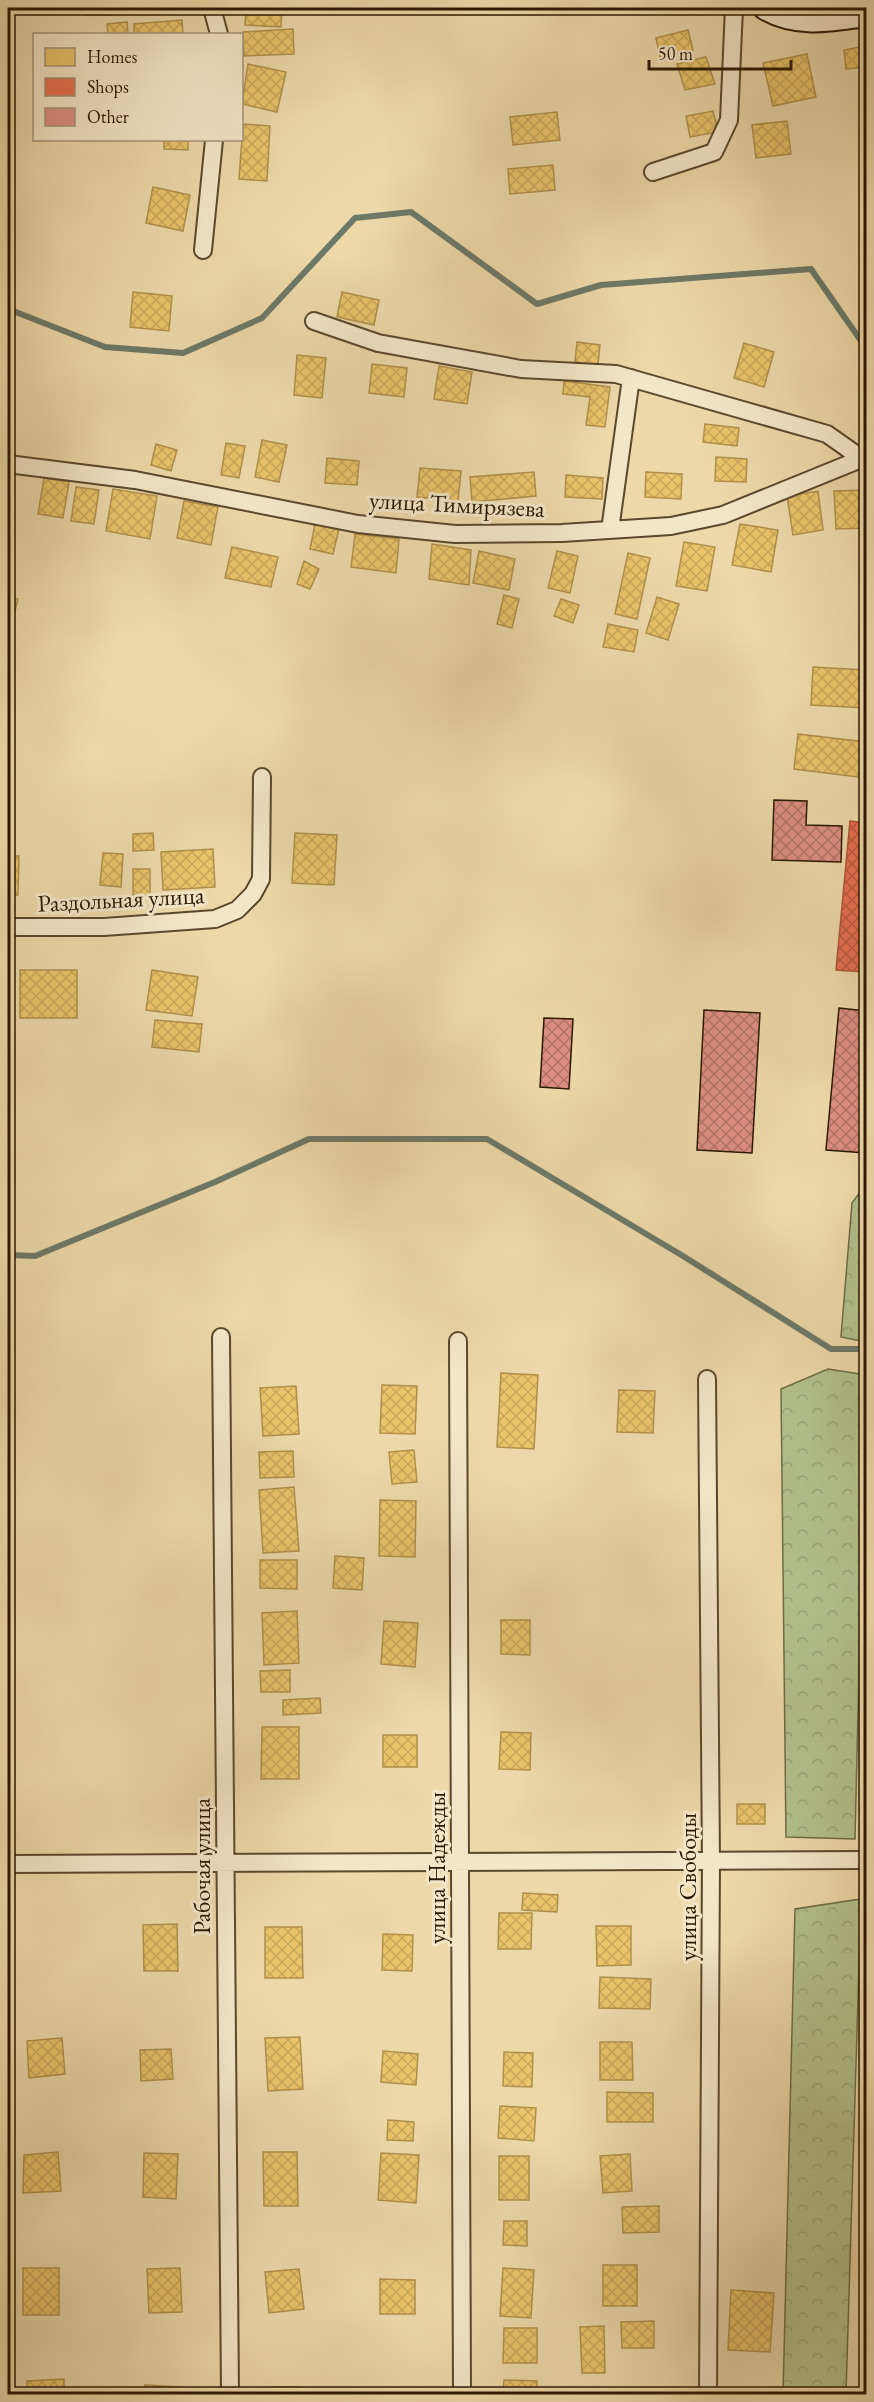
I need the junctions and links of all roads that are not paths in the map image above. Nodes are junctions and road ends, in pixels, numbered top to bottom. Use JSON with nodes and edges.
{"nodes":[{"id":1,"x":212,"y":8,"type":"edge"},
{"id":2,"x":734,"y":8,"type":"edge"},
{"id":3,"x":765,"y":8,"type":"edge"},
{"id":4,"x":867,"y":15,"type":"edge"},
{"id":5,"x":219,"y":33,"type":"edge"},
{"id":6,"x":214,"y":141,"type":"edge"},
{"id":7,"x":653,"y":172,"type":"dead end"},
{"id":8,"x":203,"y":250,"type":"dead end"},
{"id":9,"x":314,"y":321,"type":"dead end"},
{"id":10,"x":631,"y":378,"type":"junction"},
{"id":11,"x":864,"y":458,"type":"edge"},
{"id":12,"x":8,"y":464,"type":"edge"},
{"id":13,"x":610,"y":530,"type":"junction"},
{"id":14,"x":262,"y":777,"type":"dead end"},
{"id":15,"x":8,"y":927,"type":"edge"},
{"id":16,"x":221,"y":1337,"type":"dead end"},
{"id":17,"x":458,"y":1341,"type":"dead end"},
{"id":18,"x":707,"y":1379,"type":"dead end"},
{"id":19,"x":867,"y":1860,"type":"edge"},
{"id":20,"x":711,"y":1861,"type":"junction"},
{"id":21,"x":460,"y":1862,"type":"junction"},
{"id":22,"x":225,"y":1863,"type":"junction"},
{"id":23,"x":8,"y":1864,"type":"edge"},
{"id":24,"x":230,"y":2394,"type":"edge"},
{"id":25,"x":462,"y":2394,"type":"edge"},
{"id":26,"x":708,"y":2394,"type":"edge"}],
"edges":[{"from":1,"to":5,"type":"street"},
{"from":2,"to":7,"type":"street"},
{"from":3,"to":4,"type":"main road"},
{"from":6,"to":8,"type":"street"},
{"from":9,"to":10,"type":"street","name":"улица Тимирязева"},
{"from":10,"to":11,"type":"street","name":"улица Тимирязева"},
{"from":10,"to":13,"type":"street"},
{"from":11,"to":13,"type":"street","name":"улица Тимирязева"},
{"from":12,"to":13,"type":"street","name":"улица Тимирязева"},
{"from":14,"to":15,"type":"street","name":"Раздольная улица"},
{"from":16,"to":22,"type":"street","name":"Рабочая улица"},
{"from":17,"to":21,"type":"street","name":"улица Надежды"},
{"from":18,"to":20,"type":"street","name":"улица Свободы"},
{"from":19,"to":20,"type":"street"},
{"from":20,"to":21,"type":"street"},
{"from":20,"to":26,"type":"street","name":"улица Свободы"},
{"from":21,"to":22,"type":"street"},
{"from":21,"to":25,"type":"street","name":"улица Надежды"},
{"from":22,"to":23,"type":"street"},
{"from":22,"to":24,"type":"street","name":"Рабочая улица"}]}
